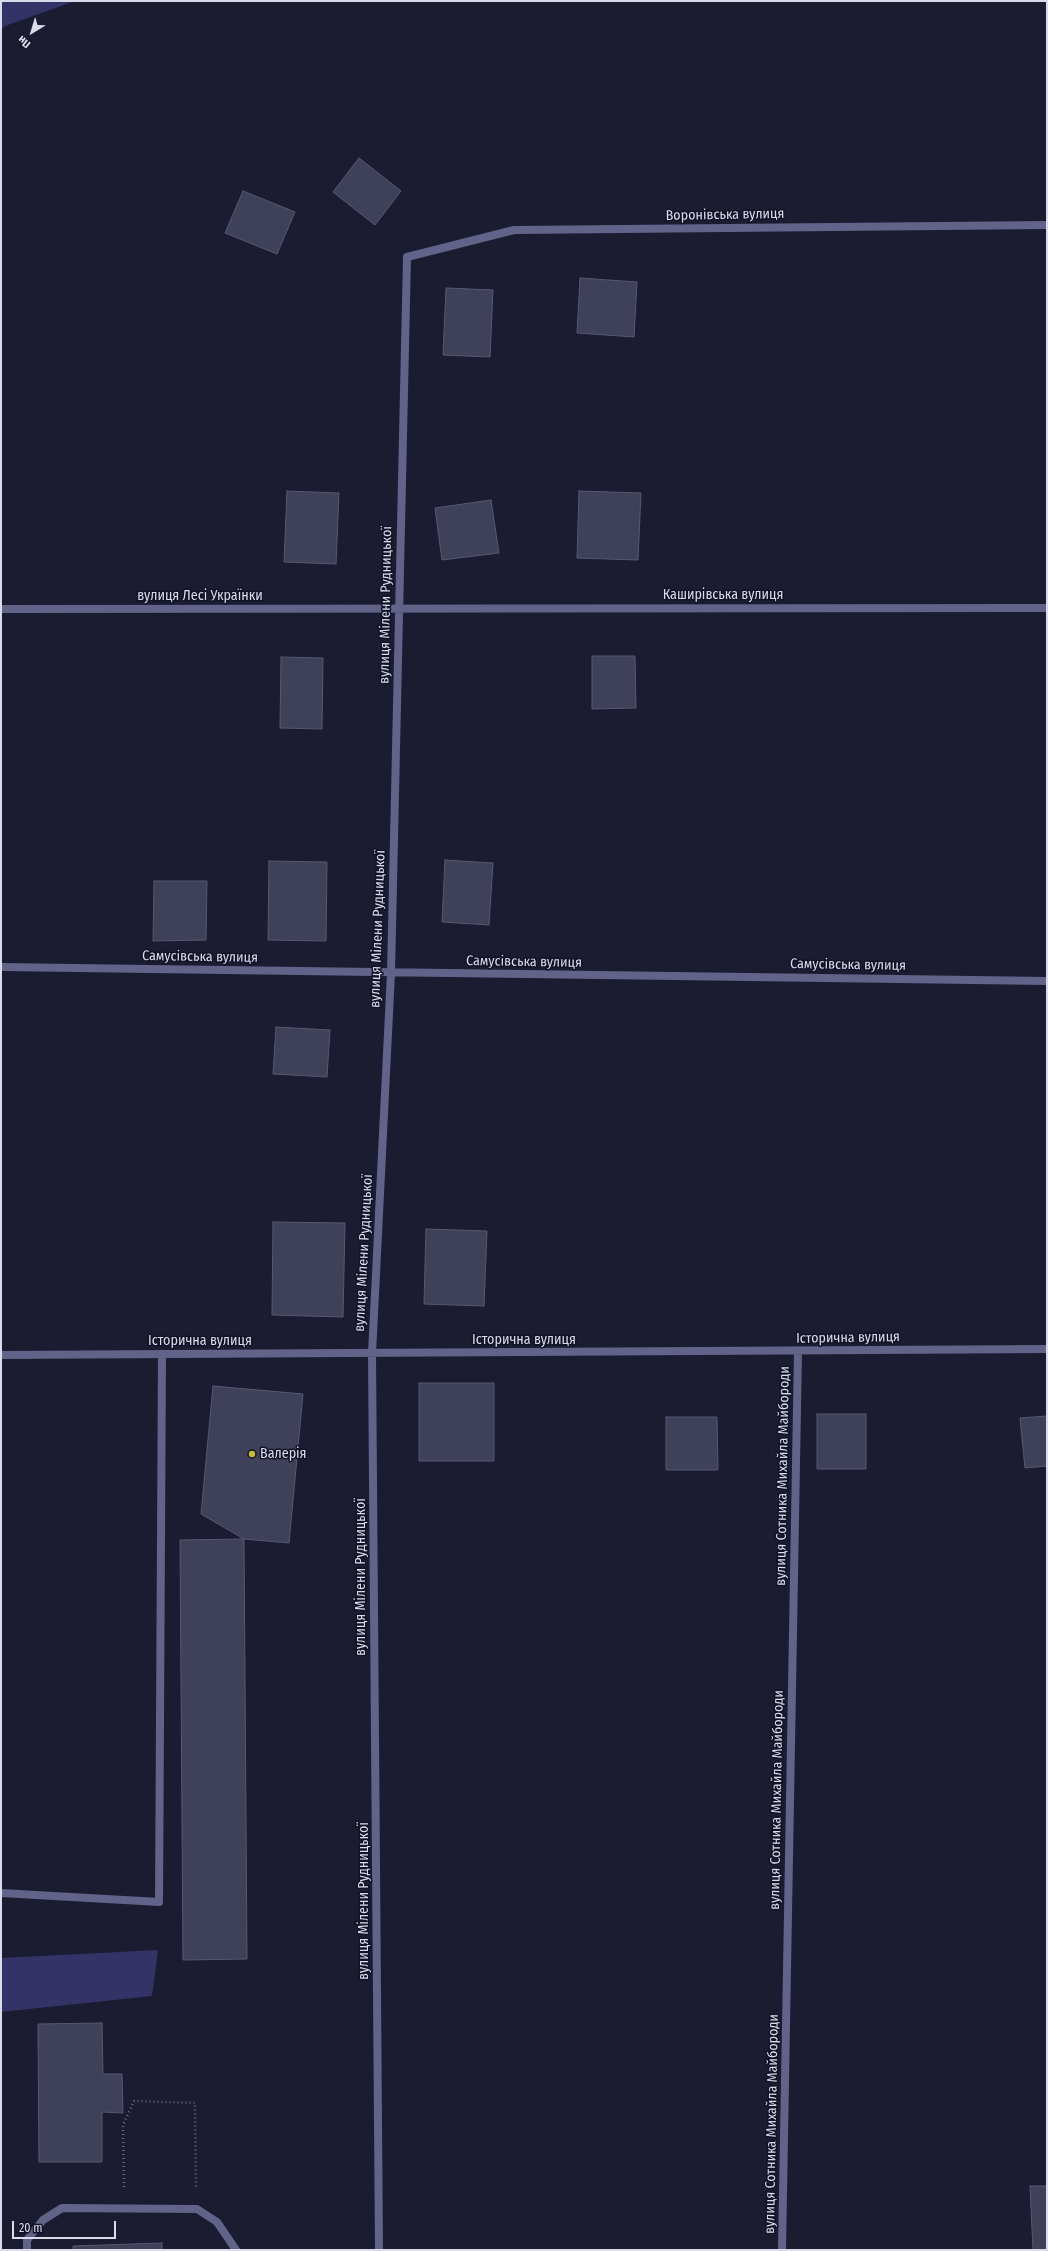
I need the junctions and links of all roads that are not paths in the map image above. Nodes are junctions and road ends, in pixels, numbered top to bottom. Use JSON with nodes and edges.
{"nodes":[{"id":1,"x":1047,"y":225,"type":"edge"},
{"id":2,"x":407,"y":257,"type":"joint"},
{"id":3,"x":1047,"y":608,"type":"edge"},
{"id":4,"x":1,"y":609,"type":"edge"},
{"id":5,"x":399,"y":609,"type":"junction"},
{"id":6,"x":1,"y":967,"type":"edge"},
{"id":7,"x":391,"y":973,"type":"junction"},
{"id":8,"x":1047,"y":980,"type":"edge"},
{"id":9,"x":1047,"y":1349,"type":"edge"},
{"id":10,"x":798,"y":1351,"type":"junction"},
{"id":11,"x":162,"y":1354,"type":"junction"},
{"id":12,"x":372,"y":1354,"type":"junction"},
{"id":13,"x":1,"y":1355,"type":"edge"},
{"id":14,"x":1,"y":1893,"type":"edge"},
{"id":15,"x":27,"y":2250,"type":"edge"},
{"id":16,"x":236,"y":2250,"type":"edge"},
{"id":17,"x":379,"y":2250,"type":"edge"},
{"id":18,"x":782,"y":2250,"type":"edge"}],
"edges":[{"from":1,"to":2,"type":"street","name":"Воронівська вулиця"},
{"from":2,"to":5,"type":"street","name":"вулиця Мілени Рудницької"},
{"from":3,"to":5,"type":"street","name":"Каширівська вулиця"},
{"from":4,"to":5,"type":"street","name":"вулиця Лесі Українки"},
{"from":5,"to":7,"type":"street","name":"вулиця Мілени Рудницької"},
{"from":6,"to":7,"type":"street","name":"Самусівська вулиця"},
{"from":7,"to":8,"type":"street","name":"Самусівська вулиця"},
{"from":7,"to":12,"type":"street","name":"вулиця Мілени Рудницької"},
{"from":9,"to":10,"type":"street","name":"Історична вулиця"},
{"from":10,"to":12,"type":"street","name":"Історична вулиця"},
{"from":10,"to":18,"type":"street","name":"вулиця Сотника Михайла Майбороди"},
{"from":11,"to":12,"type":"street","name":"Історична вулиця"},
{"from":11,"to":13,"type":"street","name":"Історична вулиця"},
{"from":11,"to":14,"type":"street"},
{"from":12,"to":17,"type":"street","name":"вулиця Мілени Рудницької"},
{"from":15,"to":16,"type":"street"}]}
